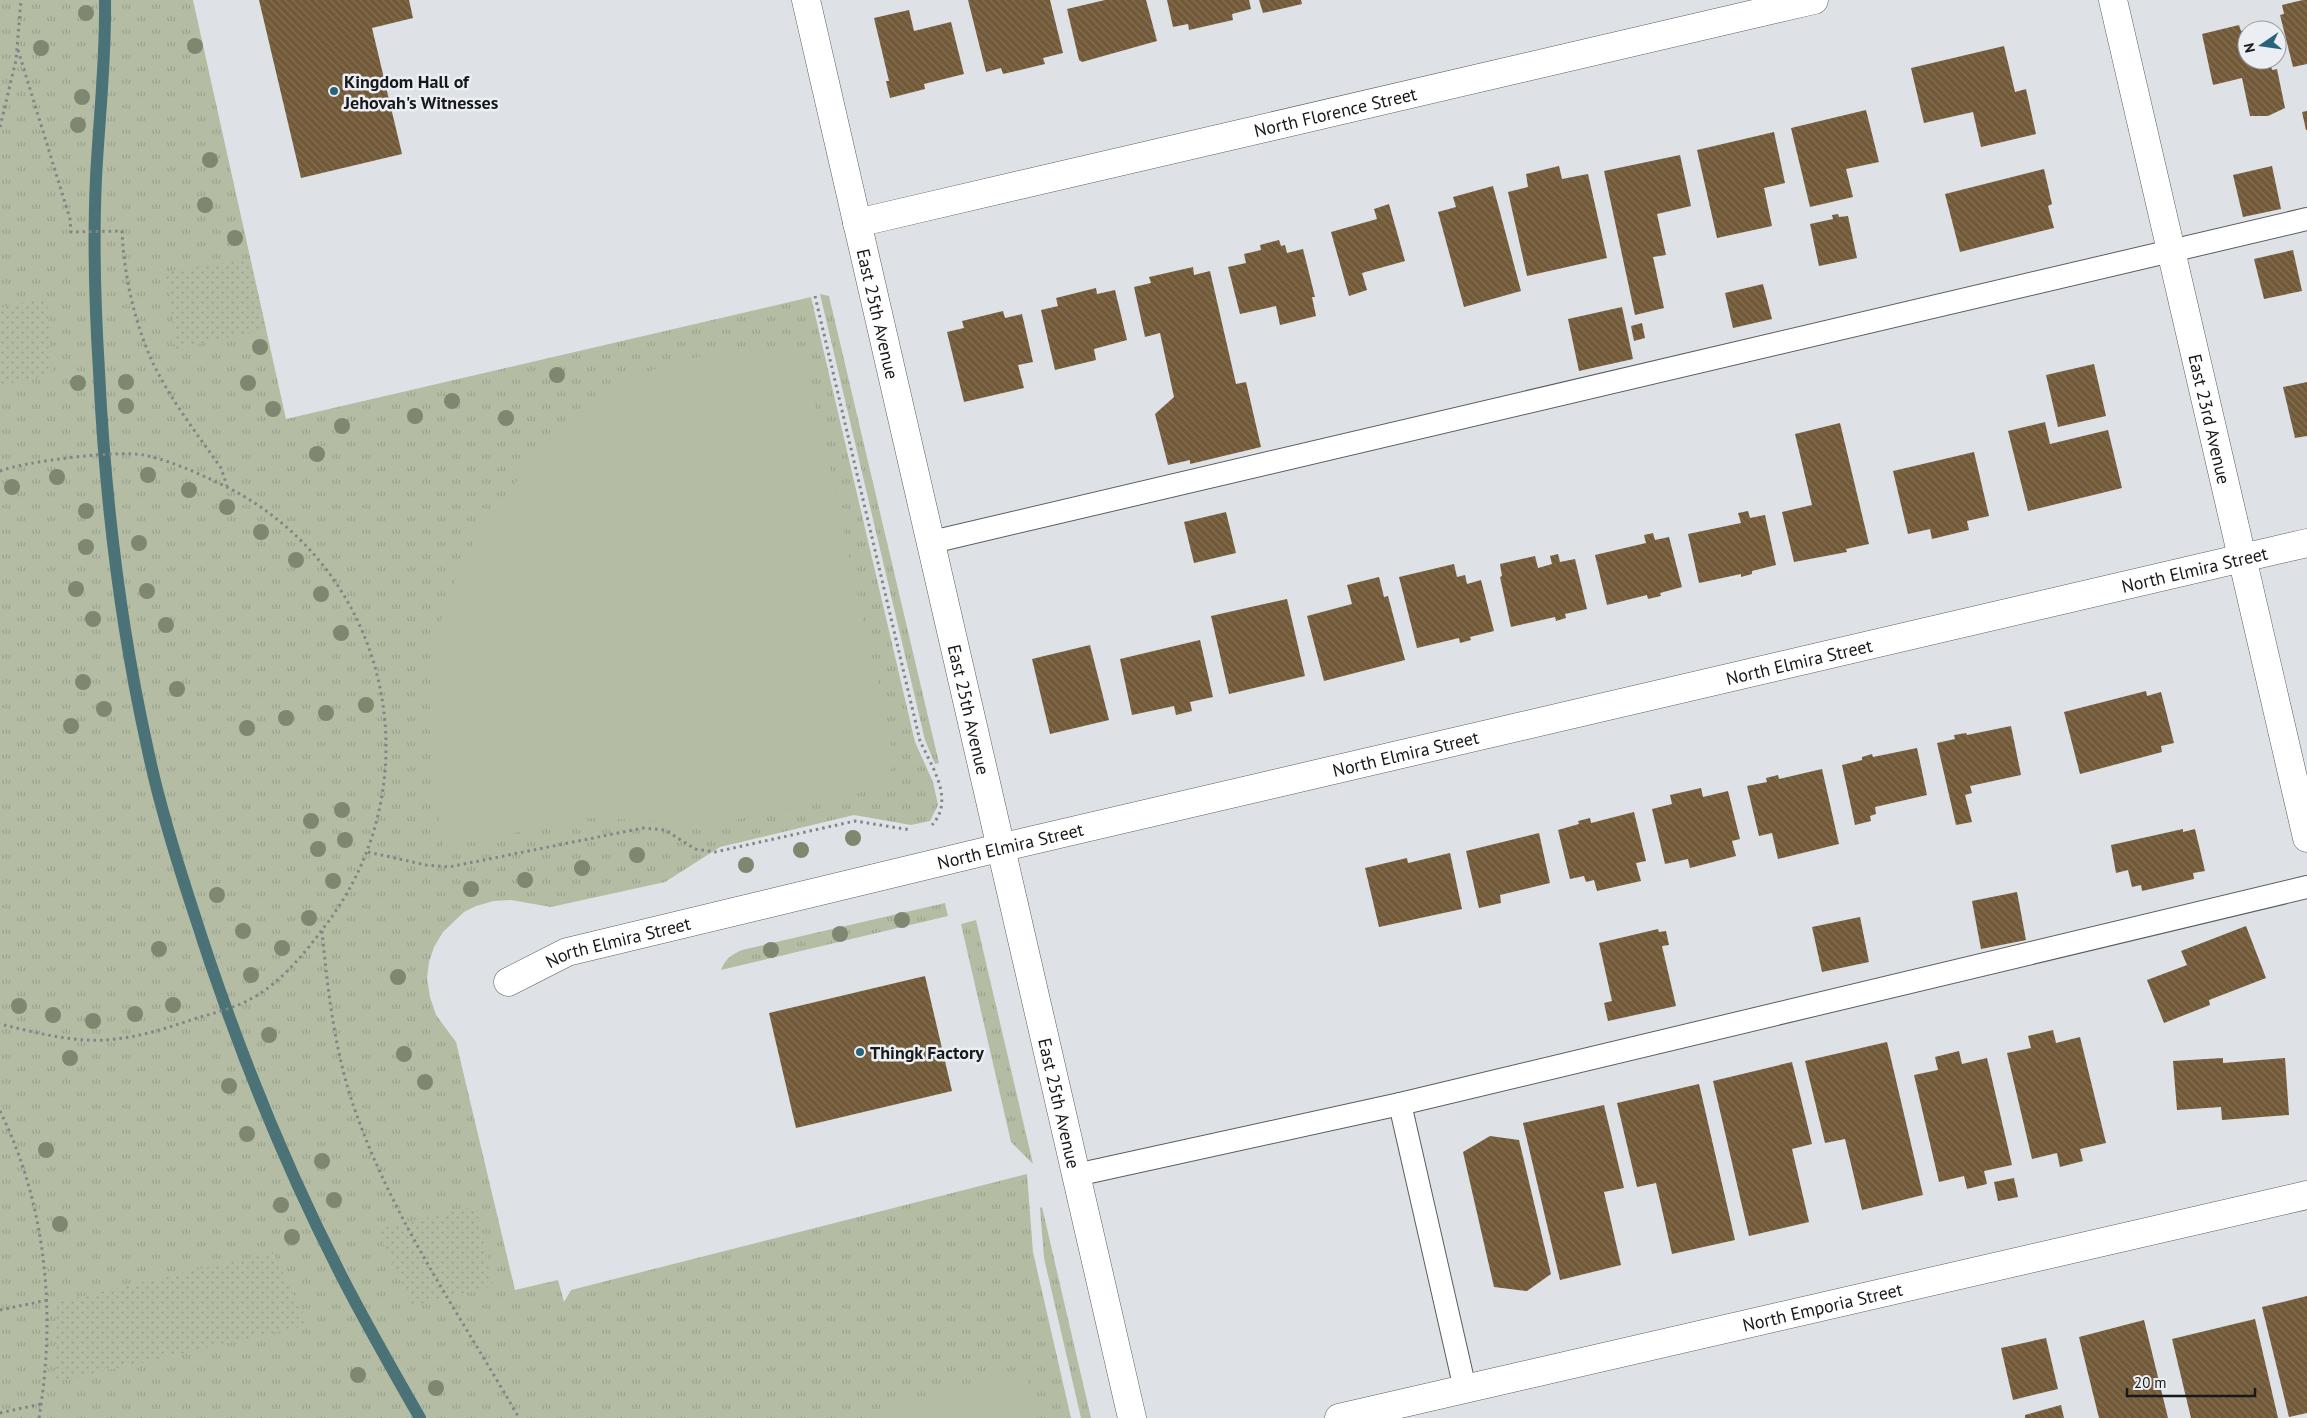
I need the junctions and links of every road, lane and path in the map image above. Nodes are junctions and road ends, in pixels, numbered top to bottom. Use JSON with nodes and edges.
{"nodes":[{"id":1,"x":21,"y":0,"type":"edge"},
{"id":2,"x":806,"y":0,"type":"edge"},
{"id":3,"x":1814,"y":0,"type":"edge"},
{"id":4,"x":2113,"y":0,"type":"edge"},
{"id":5,"x":18,"y":50,"type":"junction"},
{"id":6,"x":0,"y":127,"type":"edge"},
{"id":7,"x":2307,"y":219,"type":"edge"},
{"id":8,"x":857,"y":223,"type":"junction"},
{"id":9,"x":2171,"y":250,"type":"junction"},
{"id":10,"x":816,"y":296,"type":"dead end"},
{"id":11,"x":0,"y":471,"type":"edge"},
{"id":12,"x":227,"y":486,"type":"junction"},
{"id":13,"x":932,"y":542,"type":"junction"},
{"id":14,"x":2307,"y":543,"type":"edge"},
{"id":15,"x":2242,"y":558,"type":"junction"},
{"id":16,"x":925,"y":827,"type":"dead end"},
{"id":17,"x":918,"y":829,"type":"dead end"},
{"id":18,"x":2307,"y":838,"type":"edge"},
{"id":19,"x":999,"y":848,"type":"junction"},
{"id":20,"x":368,"y":852,"type":"junction"},
{"id":21,"x":2307,"y":887,"type":"edge"},
{"id":22,"x":322,"y":930,"type":"junction"},
{"id":23,"x":508,"y":982,"type":"dead end"},
{"id":24,"x":0,"y":1024,"type":"edge"},
{"id":25,"x":1400,"y":1104,"type":"junction"},
{"id":26,"x":0,"y":1111,"type":"edge"},
{"id":27,"x":1076,"y":1175,"type":"junction"},
{"id":28,"x":2307,"y":1195,"type":"edge"},
{"id":29,"x":48,"y":1300,"type":"junction"},
{"id":30,"x":0,"y":1310,"type":"edge"},
{"id":31,"x":1465,"y":1389,"type":"junction"},
{"id":32,"x":41,"y":1404,"type":"junction"},
{"id":33,"x":0,"y":1412,"type":"edge"},
{"id":34,"x":39,"y":1418,"type":"edge"},
{"id":35,"x":519,"y":1418,"type":"edge"},
{"id":36,"x":1132,"y":1418,"type":"edge"},
{"id":37,"x":1339,"y":1418,"type":"edge"}],
"edges":[{"from":1,"to":5,"type":"path"},
{"from":2,"to":8,"type":"street","name":"East 25th Avenue"},
{"from":3,"to":8,"type":"street","name":"North Florence Street"},
{"from":4,"to":9,"type":"street","name":"East 23rd Avenue"},
{"from":5,"to":6,"type":"path"},
{"from":5,"to":12,"type":"path"},
{"from":7,"to":9,"type":"lane"},
{"from":8,"to":13,"type":"street","name":"East 25th Avenue"},
{"from":9,"to":13,"type":"lane"},
{"from":9,"to":15,"type":"street","name":"East 23rd Avenue"},
{"from":10,"to":16,"type":"path"},
{"from":11,"to":12,"type":"path"},
{"from":12,"to":20,"type":"path"},
{"from":13,"to":19,"type":"street","name":"East 25th Avenue"},
{"from":14,"to":15,"type":"street","name":"North Elmira Street"},
{"from":15,"to":18,"type":"street","name":"East 23rd Avenue"},
{"from":15,"to":19,"type":"street","name":"North Elmira Street"},
{"from":17,"to":20,"type":"path"},
{"from":19,"to":23,"type":"street","name":"North Elmira Street"},
{"from":19,"to":27,"type":"street","name":"East 25th Avenue"},
{"from":20,"to":22,"type":"path"},
{"from":21,"to":25,"type":"lane"},
{"from":22,"to":24,"type":"path"},
{"from":22,"to":35,"type":"path"},
{"from":25,"to":27,"type":"lane"},
{"from":25,"to":31,"type":"lane"},
{"from":26,"to":29,"type":"path"},
{"from":27,"to":36,"type":"street","name":"East 25th Avenue"},
{"from":28,"to":31,"type":"street","name":"North Emporia Street"},
{"from":29,"to":30,"type":"path"},
{"from":29,"to":32,"type":"path"},
{"from":31,"to":37,"type":"street","name":"North Emporia Street"},
{"from":32,"to":33,"type":"path"},
{"from":32,"to":34,"type":"path"}]}
